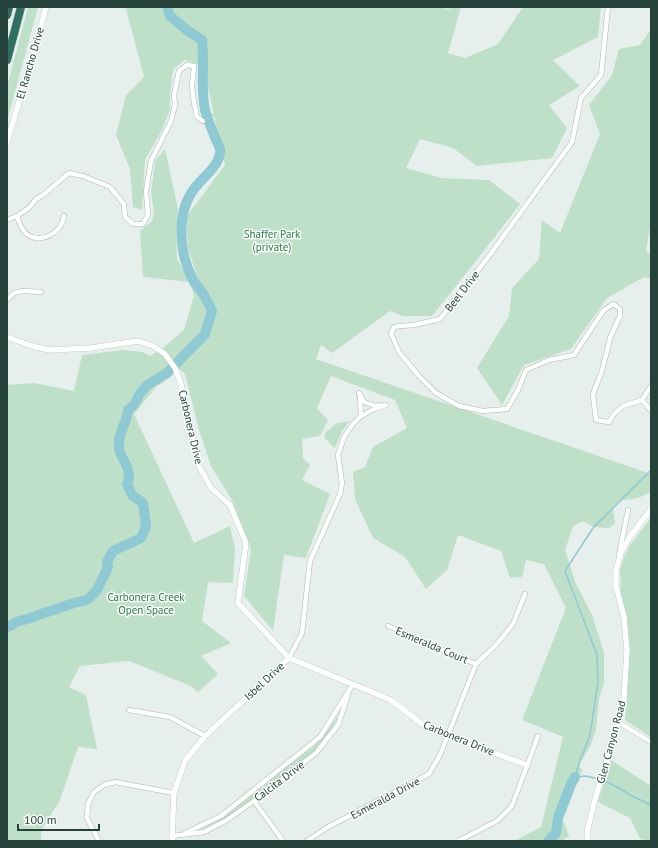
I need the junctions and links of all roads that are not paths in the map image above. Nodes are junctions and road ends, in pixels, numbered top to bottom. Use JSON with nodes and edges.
{"nodes":[{"id":1,"x":9,"y":7,"type":"edge"},
{"id":2,"x":21,"y":7,"type":"edge"},
{"id":3,"x":46,"y":7,"type":"edge"},
{"id":4,"x":608,"y":7,"type":"edge"},
{"id":5,"x":7,"y":15,"type":"edge"},
{"id":6,"x":7,"y":60,"type":"edge"},
{"id":7,"x":203,"y":120,"type":"dead end"},
{"id":8,"x":7,"y":142,"type":"edge"},
{"id":9,"x":17,"y":216,"type":"junction"},
{"id":10,"x":64,"y":216,"type":"dead end"},
{"id":11,"x":7,"y":220,"type":"edge"},
{"id":12,"x":41,"y":292,"type":"dead end"},
{"id":13,"x":7,"y":300,"type":"edge"},
{"id":14,"x":7,"y":337,"type":"edge"},
{"id":15,"x":651,"y":386,"type":"edge"},
{"id":16,"x":642,"y":400,"type":"junction"},
{"id":17,"x":651,"y":411,"type":"edge"},
{"id":18,"x":361,"y":416,"type":"junction"},
{"id":19,"x":651,"y":509,"type":"edge"},
{"id":20,"x":628,"y":510,"type":"dead end"},
{"id":21,"x":616,"y":570,"type":"junction"},
{"id":22,"x":525,"y":594,"type":"dead end"},
{"id":23,"x":388,"y":626,"type":"dead end"},
{"id":24,"x":289,"y":658,"type":"junction"},
{"id":25,"x":476,"y":664,"type":"junction"},
{"id":26,"x":353,"y":684,"type":"junction"},
{"id":27,"x":348,"y":694,"type":"junction"},
{"id":28,"x":129,"y":710,"type":"dead end"},
{"id":29,"x":618,"y":722,"type":"junction"},
{"id":30,"x":205,"y":736,"type":"junction"},
{"id":31,"x":448,"y":736,"type":"junction"},
{"id":32,"x":538,"y":736,"type":"dead end"},
{"id":33,"x":651,"y":742,"type":"edge"},
{"id":34,"x":528,"y":765,"type":"junction"},
{"id":35,"x":174,"y":792,"type":"junction"},
{"id":36,"x":254,"y":801,"type":"junction"},
{"id":37,"x":587,"y":832,"type":"junction"},
{"id":38,"x":182,"y":834,"type":"junction"},
{"id":39,"x":173,"y":839,"type":"edge"},
{"id":40,"x":99,"y":841,"type":"edge"},
{"id":41,"x":283,"y":841,"type":"edge"},
{"id":42,"x":307,"y":841,"type":"edge"},
{"id":43,"x":458,"y":841,"type":"edge"},
{"id":44,"x":583,"y":841,"type":"edge"},
{"id":45,"x":588,"y":841,"type":"edge"},
{"id":46,"x":593,"y":841,"type":"edge"}],
"edges":[{"from":1,"to":5,"type":"highway"},
{"from":2,"to":6,"type":"highway"},
{"from":3,"to":8,"type":"street","name":"El Rancho Drive"},
{"from":4,"to":16,"type":"street","name":"Beel Drive"},
{"from":7,"to":9,"type":"street"},
{"from":9,"to":10,"type":"street"},
{"from":9,"to":11,"type":"street"},
{"from":12,"to":13,"type":"street"},
{"from":14,"to":24,"type":"street","name":"Carbonera Drive"},
{"from":15,"to":16,"type":"street"},
{"from":16,"to":17,"type":"street"},
{"from":18,"to":18,"type":"street"},
{"from":18,"to":24,"type":"street","name":"Isbel Drive"},
{"from":19,"to":21,"type":"street","name":"Glen Canyon Road"},
{"from":20,"to":21,"type":"street"},
{"from":21,"to":29,"type":"street","name":"Glen Canyon Road"},
{"from":22,"to":25,"type":"street","name":"Esmeralda Drive"},
{"from":23,"to":25,"type":"street","name":"Esmeralda Court"},
{"from":24,"to":26,"type":"street","name":"Carbonera Drive"},
{"from":24,"to":30,"type":"street","name":"Isbel Drive"},
{"from":25,"to":31,"type":"street","name":"Esmeralda Drive"},
{"from":26,"to":27,"type":"street","name":"Calcita Drive"},
{"from":26,"to":31,"type":"street","name":"Carbonera Drive"},
{"from":27,"to":36,"type":"street","name":"Calcita Drive"},
{"from":27,"to":38,"type":"street","name":"Calcita Drive"},
{"from":28,"to":30,"type":"street"},
{"from":29,"to":33,"type":"street"},
{"from":29,"to":37,"type":"street","name":"Glen Canyon Road"},
{"from":30,"to":35,"type":"street","name":"Isbel Drive"},
{"from":31,"to":34,"type":"street","name":"Carbonera Drive"},
{"from":31,"to":42,"type":"street","name":"Esmeralda Drive"},
{"from":32,"to":34,"type":"street"},
{"from":34,"to":43,"type":"street"},
{"from":35,"to":39,"type":"street","name":"Isbel Drive"},
{"from":35,"to":40,"type":"street"},
{"from":36,"to":38,"type":"street","name":"Calcita Drive"},
{"from":36,"to":41,"type":"street"},
{"from":37,"to":44,"type":"street"},
{"from":37,"to":45,"type":"street","name":"Glen Canyon Road"},
{"from":37,"to":46,"type":"street"},
{"from":38,"to":39,"type":"street","name":"Calcita Drive"}]}
